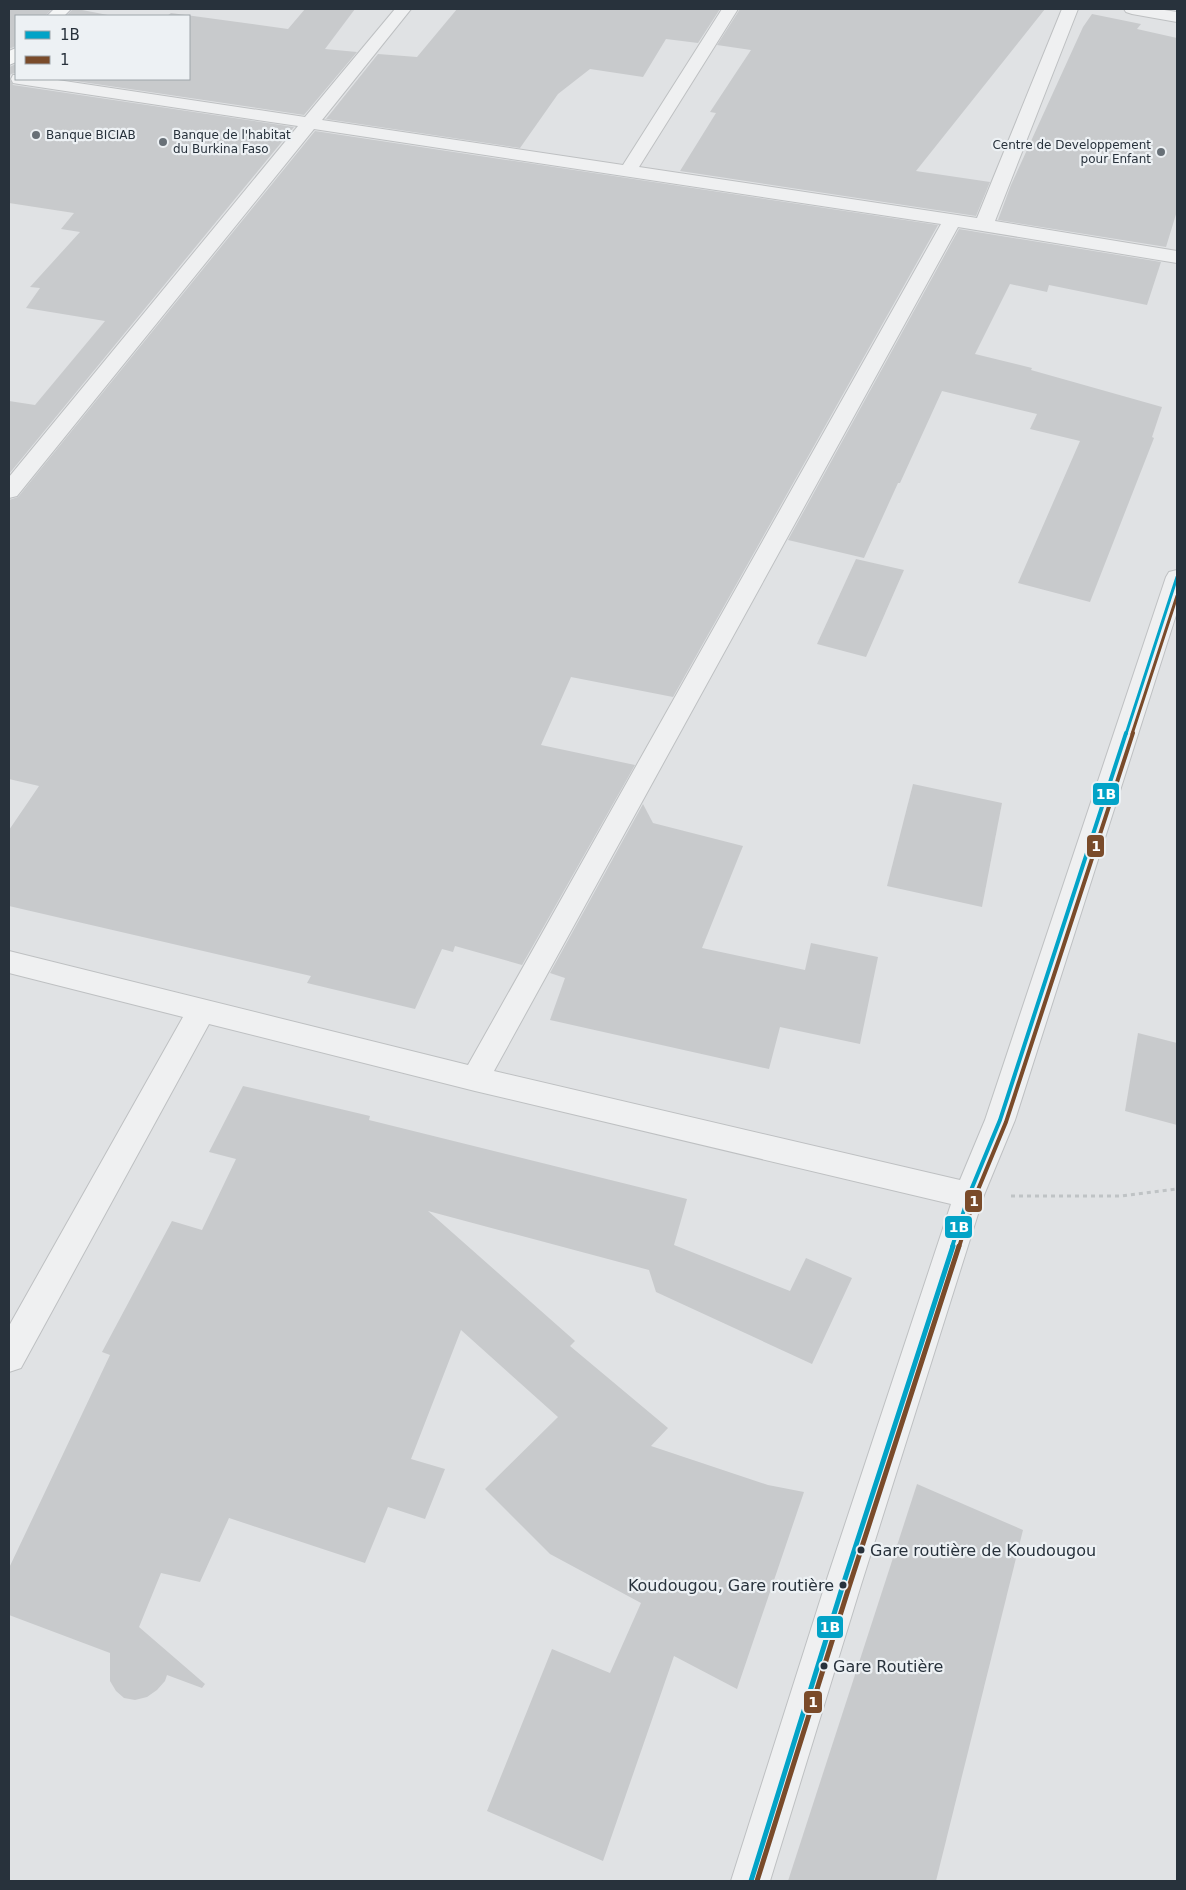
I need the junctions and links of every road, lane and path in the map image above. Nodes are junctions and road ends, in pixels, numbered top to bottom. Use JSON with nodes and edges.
{"nodes":[{"id":1,"x":403,"y":9,"type":"edge"},
{"id":2,"x":730,"y":9,"type":"edge"},
{"id":3,"x":1070,"y":9,"type":"edge"},
{"id":4,"x":1132,"y":9,"type":"edge"},
{"id":5,"x":1177,"y":17,"type":"edge"},
{"id":6,"x":25,"y":80,"type":"edge"},
{"id":7,"x":311,"y":123,"type":"junction"},
{"id":8,"x":628,"y":171,"type":"junction"},
{"id":9,"x":952,"y":221,"type":"junction"},
{"id":10,"x":984,"y":226,"type":"junction"},
{"id":11,"x":1177,"y":257,"type":"edge"},
{"id":12,"x":9,"y":491,"type":"edge"},
{"id":13,"x":1177,"y":577,"type":"edge"},
{"id":14,"x":9,"y":962,"type":"edge"},
{"id":15,"x":202,"y":1010,"type":"junction"},
{"id":16,"x":474,"y":1079,"type":"junction"},
{"id":17,"x":1177,"y":1189,"type":"edge"},
{"id":18,"x":969,"y":1195,"type":"junction"},
{"id":19,"x":9,"y":1357,"type":"edge"},
{"id":20,"x":751,"y":1881,"type":"edge"}],
"edges":[{"from":1,"to":7,"type":"street"},
{"from":2,"to":8,"type":"street"},
{"from":3,"to":10,"type":"street"},
{"from":4,"to":5,"type":"street"},
{"from":6,"to":7,"type":"street"},
{"from":7,"to":8,"type":"street"},
{"from":7,"to":12,"type":"street"},
{"from":8,"to":9,"type":"street"},
{"from":9,"to":10,"type":"street"},
{"from":9,"to":16,"type":"street"},
{"from":10,"to":11,"type":"street"},
{"from":13,"to":18,"type":"street"},
{"from":14,"to":15,"type":"street"},
{"from":15,"to":16,"type":"street"},
{"from":15,"to":19,"type":"street"},
{"from":16,"to":18,"type":"street"},
{"from":17,"to":18,"type":"path"},
{"from":18,"to":20,"type":"street"}]}
